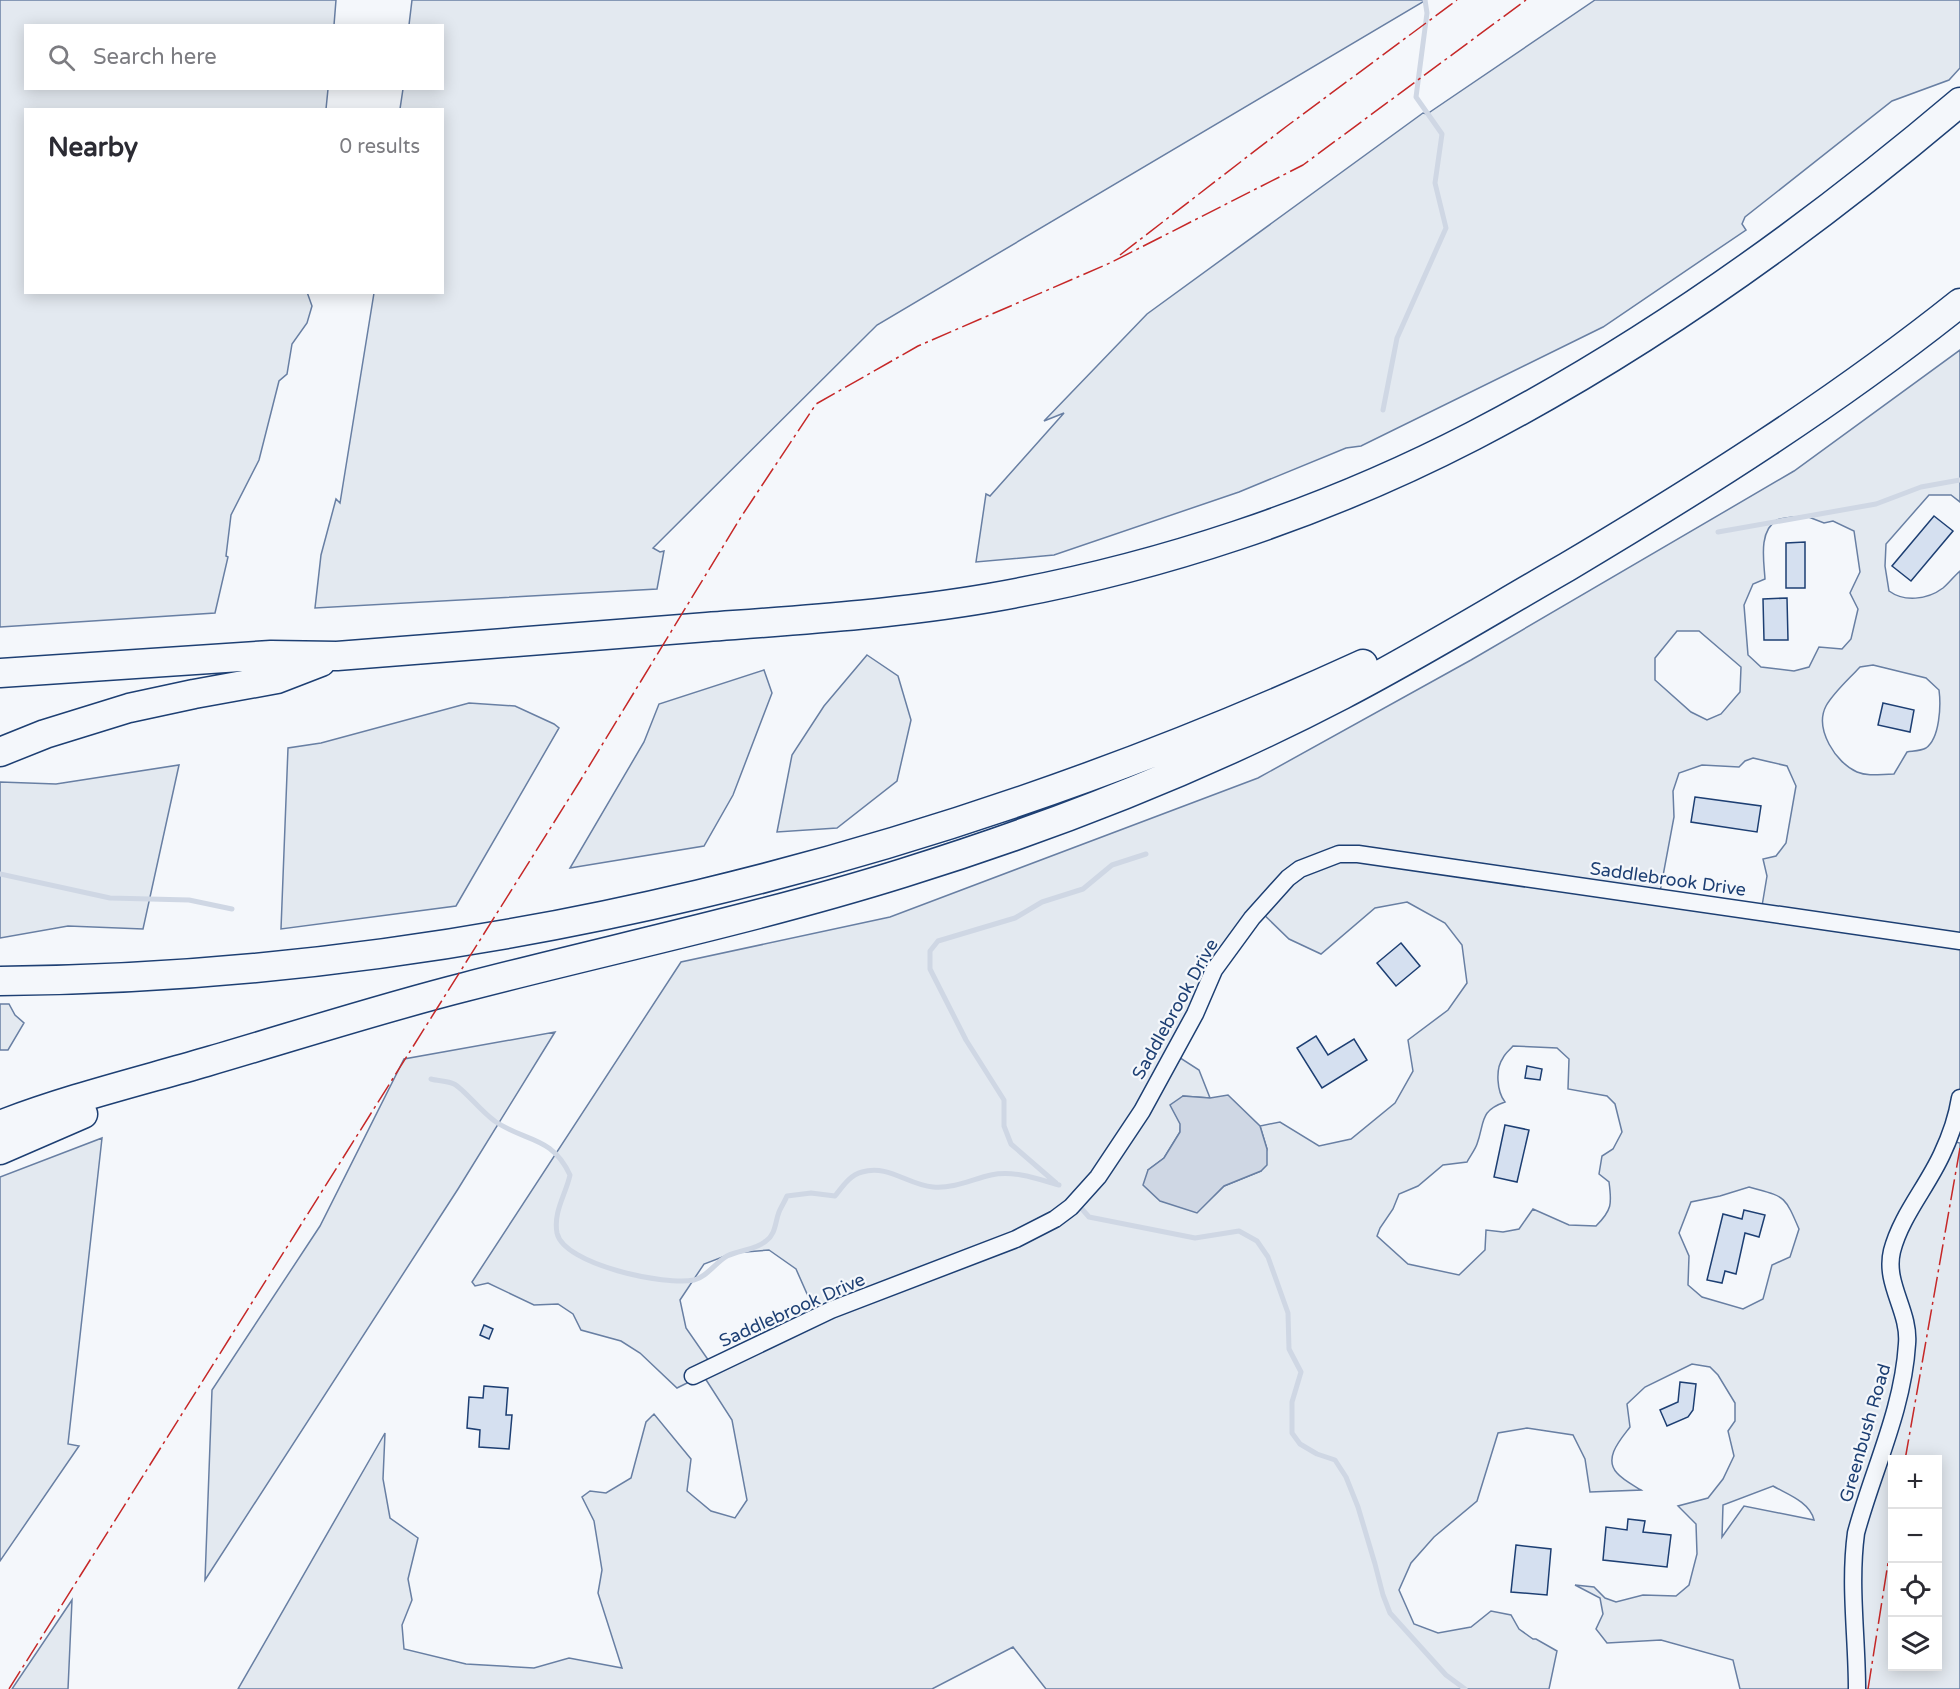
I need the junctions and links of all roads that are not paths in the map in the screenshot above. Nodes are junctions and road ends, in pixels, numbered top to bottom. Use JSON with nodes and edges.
{"nodes":[{"id":1,"x":1960,"y":102,"type":"edge"},
{"id":2,"x":1960,"y":303,"type":"edge"},
{"id":3,"x":1568,"y":566,"type":"junction"},
{"id":4,"x":338,"y":656,"type":"junction"},
{"id":5,"x":0,"y":673,"type":"edge"},
{"id":6,"x":0,"y":752,"type":"edge"},
{"id":7,"x":1960,"y":941,"type":"edge"},
{"id":8,"x":0,"y":981,"type":"edge"},
{"id":9,"x":237,"y":1053,"type":"junction"},
{"id":10,"x":1960,"y":1098,"type":"edge"},
{"id":11,"x":0,"y":1125,"type":"edge"},
{"id":12,"x":0,"y":1150,"type":"edge"},
{"id":13,"x":693,"y":1376,"type":"dead end"},
{"id":14,"x":1857,"y":1689,"type":"edge"}],
"edges":[{"from":1,"to":4,"type":"highway"},
{"from":2,"to":3,"type":"highway"},
{"from":3,"to":8,"type":"highway"},
{"from":3,"to":9,"type":"highway"},
{"from":4,"to":5,"type":"highway"},
{"from":4,"to":6,"type":"highway"},
{"from":7,"to":13,"type":"street","name":"Saddlebrook Drive"},
{"from":9,"to":11,"type":"highway"},
{"from":9,"to":12,"type":"highway"},
{"from":10,"to":14,"type":"street","name":"Greenbush Road"}]}
